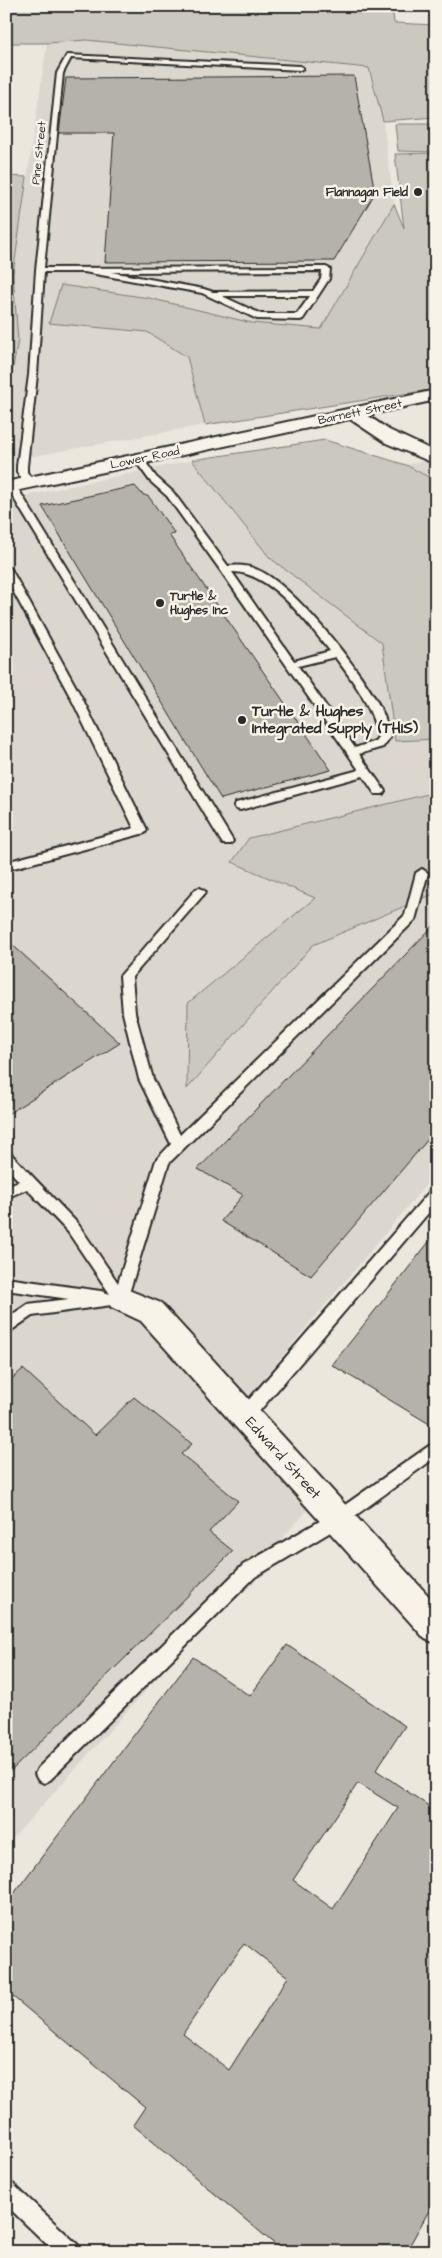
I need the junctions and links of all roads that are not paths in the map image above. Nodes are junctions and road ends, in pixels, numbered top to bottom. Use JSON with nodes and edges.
{"nodes":[{"id":1,"x":300,"y":68,"type":"dead end"},
{"id":2,"x":40,"y":270,"type":"junction"},
{"id":3,"x":85,"y":270,"type":"junction"},
{"id":4,"x":316,"y":293,"type":"junction"},
{"id":5,"x":211,"y":294,"type":"junction"},
{"id":6,"x":436,"y":395,"type":"edge"},
{"id":7,"x":354,"y":413,"type":"junction"},
{"id":8,"x":284,"y":428,"type":"joint"},
{"id":9,"x":139,"y":459,"type":"junction"},
{"id":10,"x":436,"y":459,"type":"edge"},
{"id":11,"x":16,"y":486,"type":"edge"},
{"id":12,"x":6,"y":569,"type":"edge"},
{"id":13,"x":225,"y":569,"type":"junction"},
{"id":14,"x":336,"y":653,"type":"junction"},
{"id":15,"x":290,"y":665,"type":"junction"},
{"id":16,"x":352,"y":753,"type":"junction"},
{"id":17,"x":366,"y":772,"type":"junction"},
{"id":18,"x":379,"y":791,"type":"dead end"},
{"id":19,"x":240,"y":806,"type":"dead end"},
{"id":20,"x":227,"y":841,"type":"dead end"},
{"id":21,"x":6,"y":866,"type":"edge"},
{"id":22,"x":422,"y":873,"type":"dead end"},
{"id":23,"x":200,"y":892,"type":"dead end"},
{"id":24,"x":178,"y":1145,"type":"junction"},
{"id":25,"x":6,"y":1158,"type":"edge"},
{"id":26,"x":30,"y":1182,"type":"junction"},
{"id":27,"x":6,"y":1192,"type":"edge"},
{"id":28,"x":436,"y":1194,"type":"edge"},
{"id":29,"x":6,"y":1284,"type":"edge"},
{"id":30,"x":121,"y":1299,"type":"junction"},
{"id":31,"x":6,"y":1328,"type":"edge"},
{"id":32,"x":245,"y":1416,"type":"junction"},
{"id":33,"x":436,"y":1448,"type":"edge"},
{"id":34,"x":338,"y":1520,"type":"junction"},
{"id":35,"x":436,"y":1628,"type":"edge"},
{"id":36,"x":44,"y":1774,"type":"dead end"},
{"id":37,"x":6,"y":2191,"type":"edge"},
{"id":38,"x":71,"y":2252,"type":"edge"}],
"edges":[{"from":1,"to":2,"type":"lane","name":"Pine Street"},
{"from":2,"to":3,"type":"lane"},
{"from":2,"to":11,"type":"lane","name":"Pine Street"},
{"from":3,"to":4,"type":"lane"},
{"from":3,"to":5,"type":"lane"},
{"from":4,"to":5,"type":"lane"},
{"from":4,"to":5,"type":"lane"},
{"from":6,"to":7,"type":"street","name":"Barnett Street"},
{"from":7,"to":8,"type":"street","name":"Barnett Street"},
{"from":7,"to":10,"type":"street"},
{"from":8,"to":9,"type":"street","name":"Lower Road"},
{"from":9,"to":11,"type":"street","name":"Lower Road"},
{"from":9,"to":13,"type":"lane"},
{"from":11,"to":20,"type":"lane","name":"Pine Street"},
{"from":12,"to":21,"type":"lane"},
{"from":13,"to":14,"type":"lane"},
{"from":13,"to":15,"type":"lane"},
{"from":14,"to":15,"type":"lane"},
{"from":14,"to":16,"type":"lane"},
{"from":15,"to":16,"type":"lane"},
{"from":16,"to":17,"type":"lane"},
{"from":17,"to":18,"type":"lane"},
{"from":17,"to":19,"type":"lane"},
{"from":22,"to":24,"type":"lane"},
{"from":23,"to":24,"type":"lane"},
{"from":24,"to":30,"type":"lane"},
{"from":25,"to":26,"type":"lane"},
{"from":26,"to":27,"type":"lane"},
{"from":26,"to":30,"type":"lane"},
{"from":28,"to":32,"type":"lane"},
{"from":29,"to":30,"type":"lane"},
{"from":30,"to":31,"type":"lane"},
{"from":30,"to":32,"type":"street","name":"Edward Street"},
{"from":32,"to":34,"type":"street","name":"Edward Street"},
{"from":33,"to":34,"type":"lane"},
{"from":34,"to":35,"type":"street","name":"Edward Street"},
{"from":34,"to":36,"type":"lane"},
{"from":37,"to":38,"type":"lane"}]}
